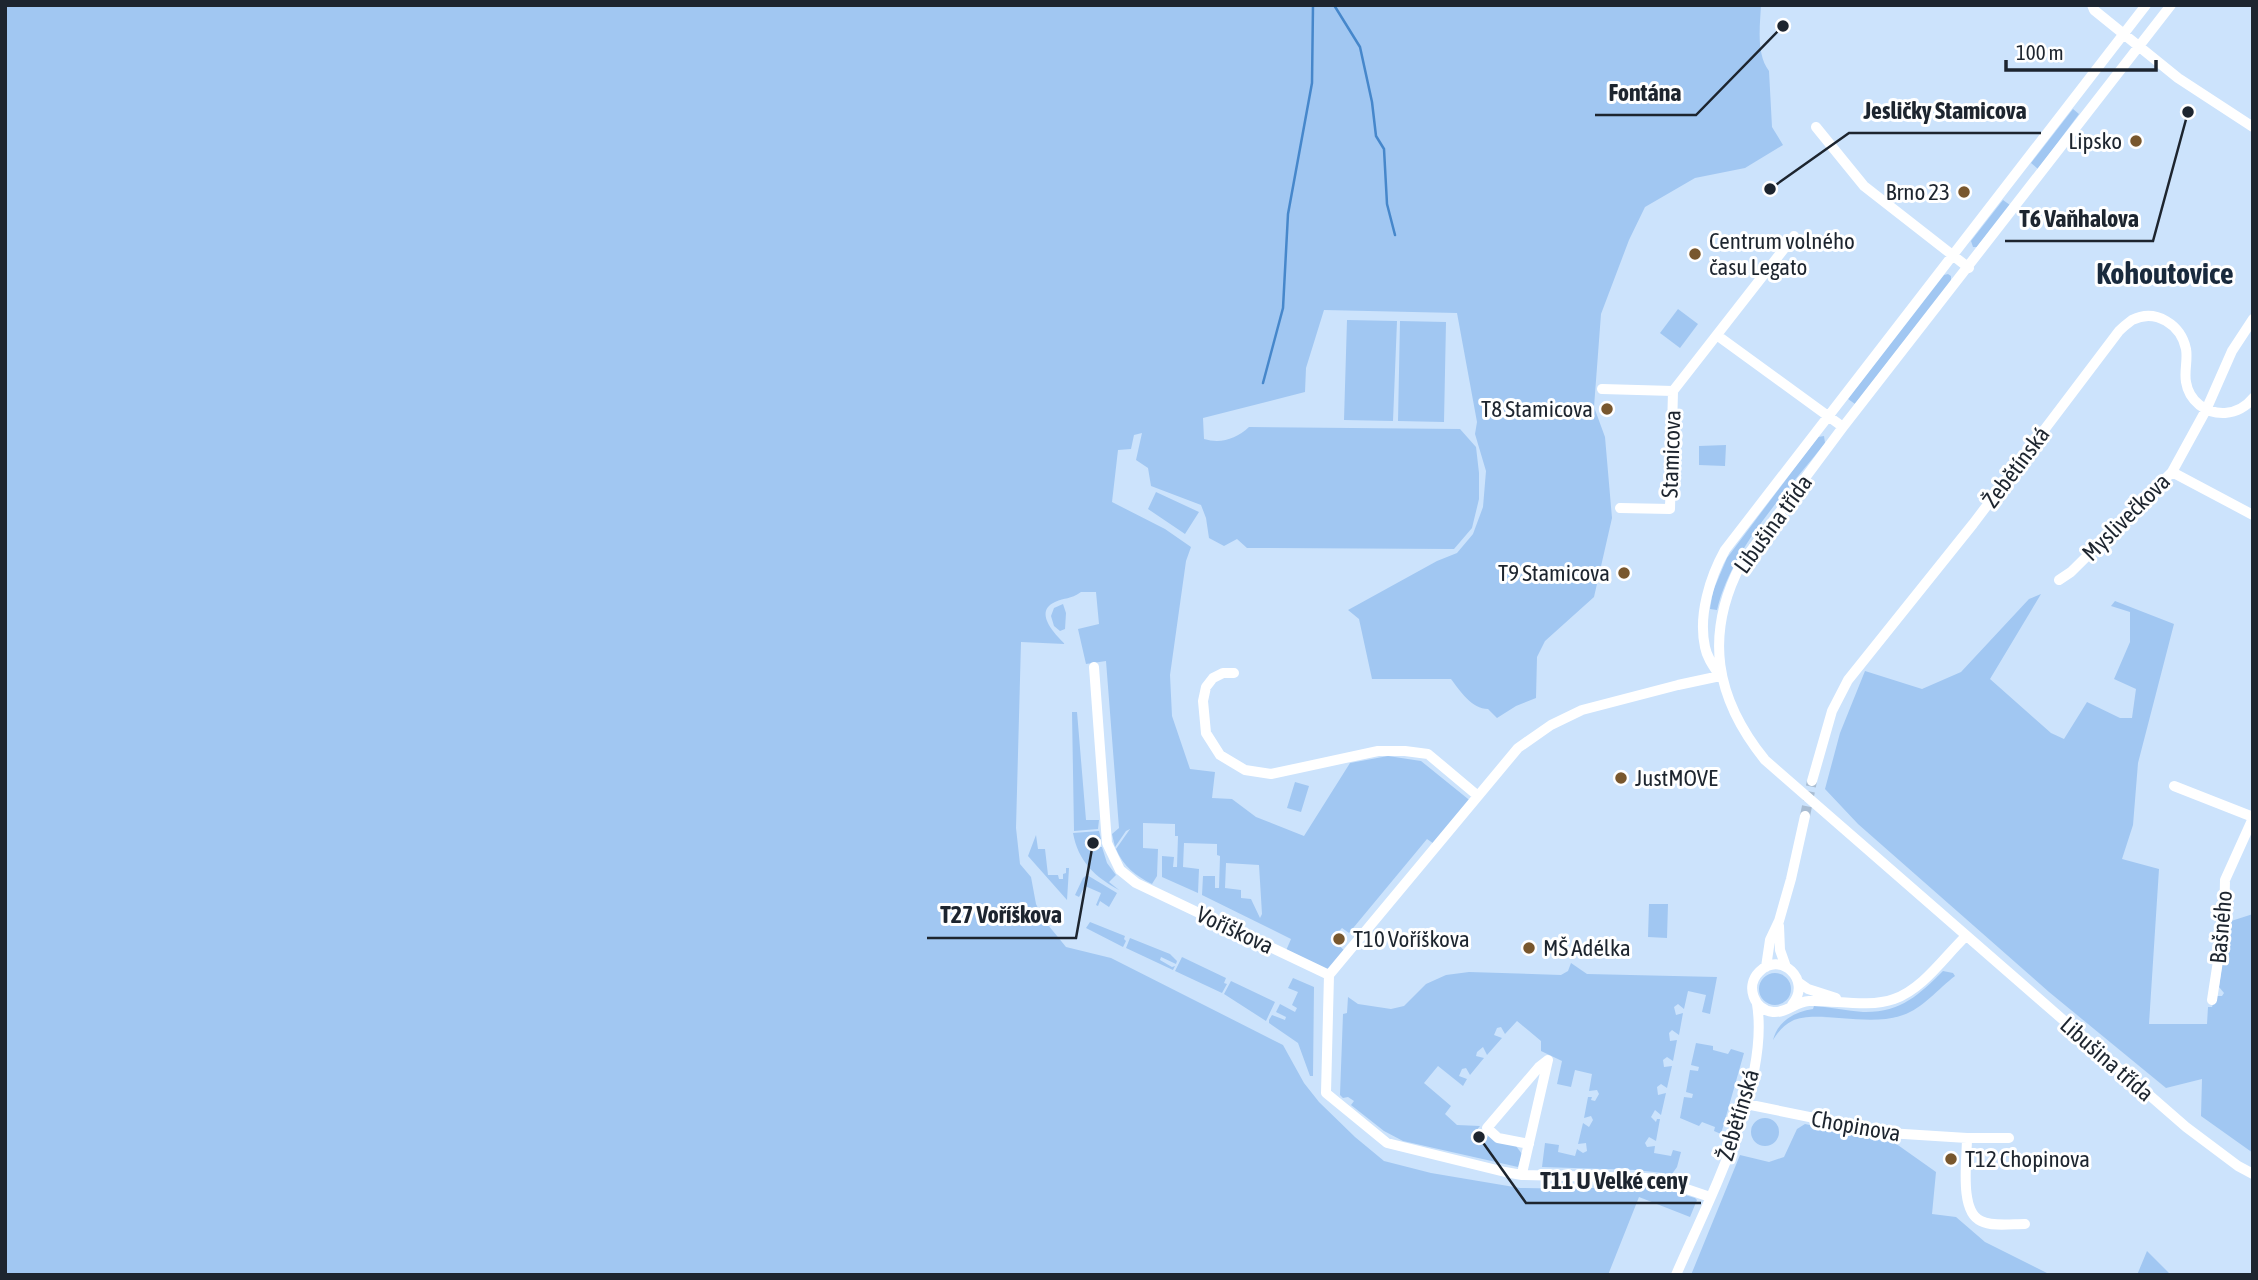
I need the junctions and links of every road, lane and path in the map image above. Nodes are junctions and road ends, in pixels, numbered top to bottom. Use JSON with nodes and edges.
{"nodes":[{"id":1,"x":2092,"y":5,"type":"edge"},
{"id":2,"x":2146,"y":5,"type":"edge"},
{"id":3,"x":2171,"y":5,"type":"edge"},
{"id":4,"x":2124,"y":33,"type":"junction"},
{"id":5,"x":2140,"y":47,"type":"junction"},
{"id":6,"x":2253,"y":127,"type":"edge"},
{"id":7,"x":1816,"y":128,"type":"dead end"},
{"id":8,"x":1794,"y":236,"type":"dead end"},
{"id":9,"x":1953,"y":255,"type":"junction"},
{"id":10,"x":1969,"y":268,"type":"junction"},
{"id":11,"x":2253,"y":319,"type":"edge"},
{"id":12,"x":1718,"y":336,"type":"junction"},
{"id":13,"x":1602,"y":389,"type":"dead end"},
{"id":14,"x":1673,"y":391,"type":"junction"},
{"id":15,"x":2253,"y":398,"type":"edge"},
{"id":16,"x":2206,"y":410,"type":"junction"},
{"id":17,"x":1829,"y":416,"type":"junction"},
{"id":18,"x":1843,"y":427,"type":"junction"},
{"id":19,"x":2172,"y":472,"type":"junction"},
{"id":20,"x":1620,"y":508,"type":"dead end"},
{"id":21,"x":2253,"y":515,"type":"edge"},
{"id":22,"x":2059,"y":580,"type":"dead end"},
{"id":23,"x":1094,"y":667,"type":"dead end"},
{"id":24,"x":1234,"y":673,"type":"dead end"},
{"id":25,"x":1720,"y":676,"type":"junction"},
{"id":26,"x":1812,"y":781,"type":"tunnel mouth"},
{"id":27,"x":2174,"y":786,"type":"dead end"},
{"id":28,"x":1478,"y":796,"type":"junction"},
{"id":29,"x":1805,"y":816,"type":"tunnel mouth"},
{"id":30,"x":2253,"y":817,"type":"edge"},
{"id":31,"x":1779,"y":921,"type":"junction"},
{"id":32,"x":1966,"y":936,"type":"junction"},
{"id":33,"x":1766,"y":967,"type":"junction"},
{"id":34,"x":1786,"y":967,"type":"junction"},
{"id":35,"x":1329,"y":975,"type":"junction"},
{"id":36,"x":1798,"y":982,"type":"junction"},
{"id":37,"x":2212,"y":1000,"type":"dead end"},
{"id":38,"x":1842,"y":1001,"type":"junction"},
{"id":39,"x":1757,"y":1004,"type":"junction"},
{"id":40,"x":1793,"y":1005,"type":"junction"},
{"id":41,"x":1776,"y":1012,"type":"junction"},
{"id":42,"x":1760,"y":1030,"type":"junction"},
{"id":43,"x":1746,"y":1104,"type":"junction"},
{"id":44,"x":1967,"y":1138,"type":"junction"},
{"id":45,"x":2009,"y":1138,"type":"dead end"},
{"id":46,"x":1529,"y":1144,"type":"junction"},
{"id":47,"x":2253,"y":1174,"type":"edge"},
{"id":48,"x":1522,"y":1175,"type":"junction"},
{"id":49,"x":1710,"y":1197,"type":"junction"},
{"id":50,"x":2025,"y":1224,"type":"dead end"},
{"id":51,"x":1676,"y":1275,"type":"edge"}],
"edges":[{"from":1,"to":4,"type":"street"},
{"from":2,"to":4,"type":"street","name":"Libušina třída"},
{"from":3,"to":5,"type":"street","name":"Libušina třída"},
{"from":4,"to":5,"type":"street"},
{"from":4,"to":9,"type":"street","name":"Libušina třída"},
{"from":5,"to":6,"type":"street"},
{"from":5,"to":10,"type":"street","name":"Libušina třída"},
{"from":7,"to":9,"type":"street"},
{"from":8,"to":12,"type":"street","name":"Stamicova"},
{"from":9,"to":10,"type":"street"},
{"from":9,"to":17,"type":"street","name":"Libušina třída"},
{"from":10,"to":18,"type":"street","name":"Libušina třída"},
{"from":11,"to":16,"type":"street","name":"Myslivečkova"},
{"from":12,"to":14,"type":"street","name":"Stamicova"},
{"from":12,"to":17,"type":"street"},
{"from":13,"to":14,"type":"street","name":"Stamicova"},
{"from":14,"to":20,"type":"street","name":"Stamicova"},
{"from":15,"to":16,"type":"street"},
{"from":16,"to":19,"type":"street","name":"Myslivečkova"},
{"from":16,"to":26,"type":"street","name":"Žebětínská"},
{"from":17,"to":18,"type":"street"},
{"from":17,"to":25,"type":"street","name":"Libušina třída"},
{"from":18,"to":25,"type":"street","name":"Libušina třída"},
{"from":19,"to":21,"type":"street"},
{"from":19,"to":22,"type":"street","name":"Myslivečkova"},
{"from":23,"to":35,"type":"street","name":"Voříškova"},
{"from":24,"to":28,"type":"street"},
{"from":25,"to":28,"type":"street"},
{"from":25,"to":32,"type":"street","name":"Libušina třída"},
{"from":27,"to":30,"type":"street","name":"Bašného"},
{"from":28,"to":35,"type":"street"},
{"from":29,"to":31,"type":"street"},
{"from":30,"to":37,"type":"street","name":"Bašného"},
{"from":31,"to":33,"type":"street"},
{"from":31,"to":34,"type":"street"},
{"from":32,"to":38,"type":"street"},
{"from":32,"to":47,"type":"street","name":"Libušina třída"},
{"from":33,"to":34,"type":"street"},
{"from":33,"to":39,"type":"street"},
{"from":34,"to":36,"type":"street"},
{"from":35,"to":48,"type":"street"},
{"from":36,"to":38,"type":"street"},
{"from":36,"to":40,"type":"street"},
{"from":38,"to":40,"type":"street"},
{"from":39,"to":41,"type":"street"},
{"from":39,"to":42,"type":"street","name":"Žebětínská"},
{"from":40,"to":41,"type":"street"},
{"from":41,"to":42,"type":"street"},
{"from":42,"to":43,"type":"street","name":"Žebětínská"},
{"from":43,"to":44,"type":"street","name":"Chopinova"},
{"from":43,"to":49,"type":"street","name":"Žebětínská"},
{"from":44,"to":45,"type":"street","name":"Chopinova"},
{"from":44,"to":50,"type":"street"},
{"from":46,"to":46,"type":"street"},
{"from":46,"to":48,"type":"street"},
{"from":48,"to":49,"type":"street"},
{"from":49,"to":51,"type":"street","name":"Žebětínská"}]}
